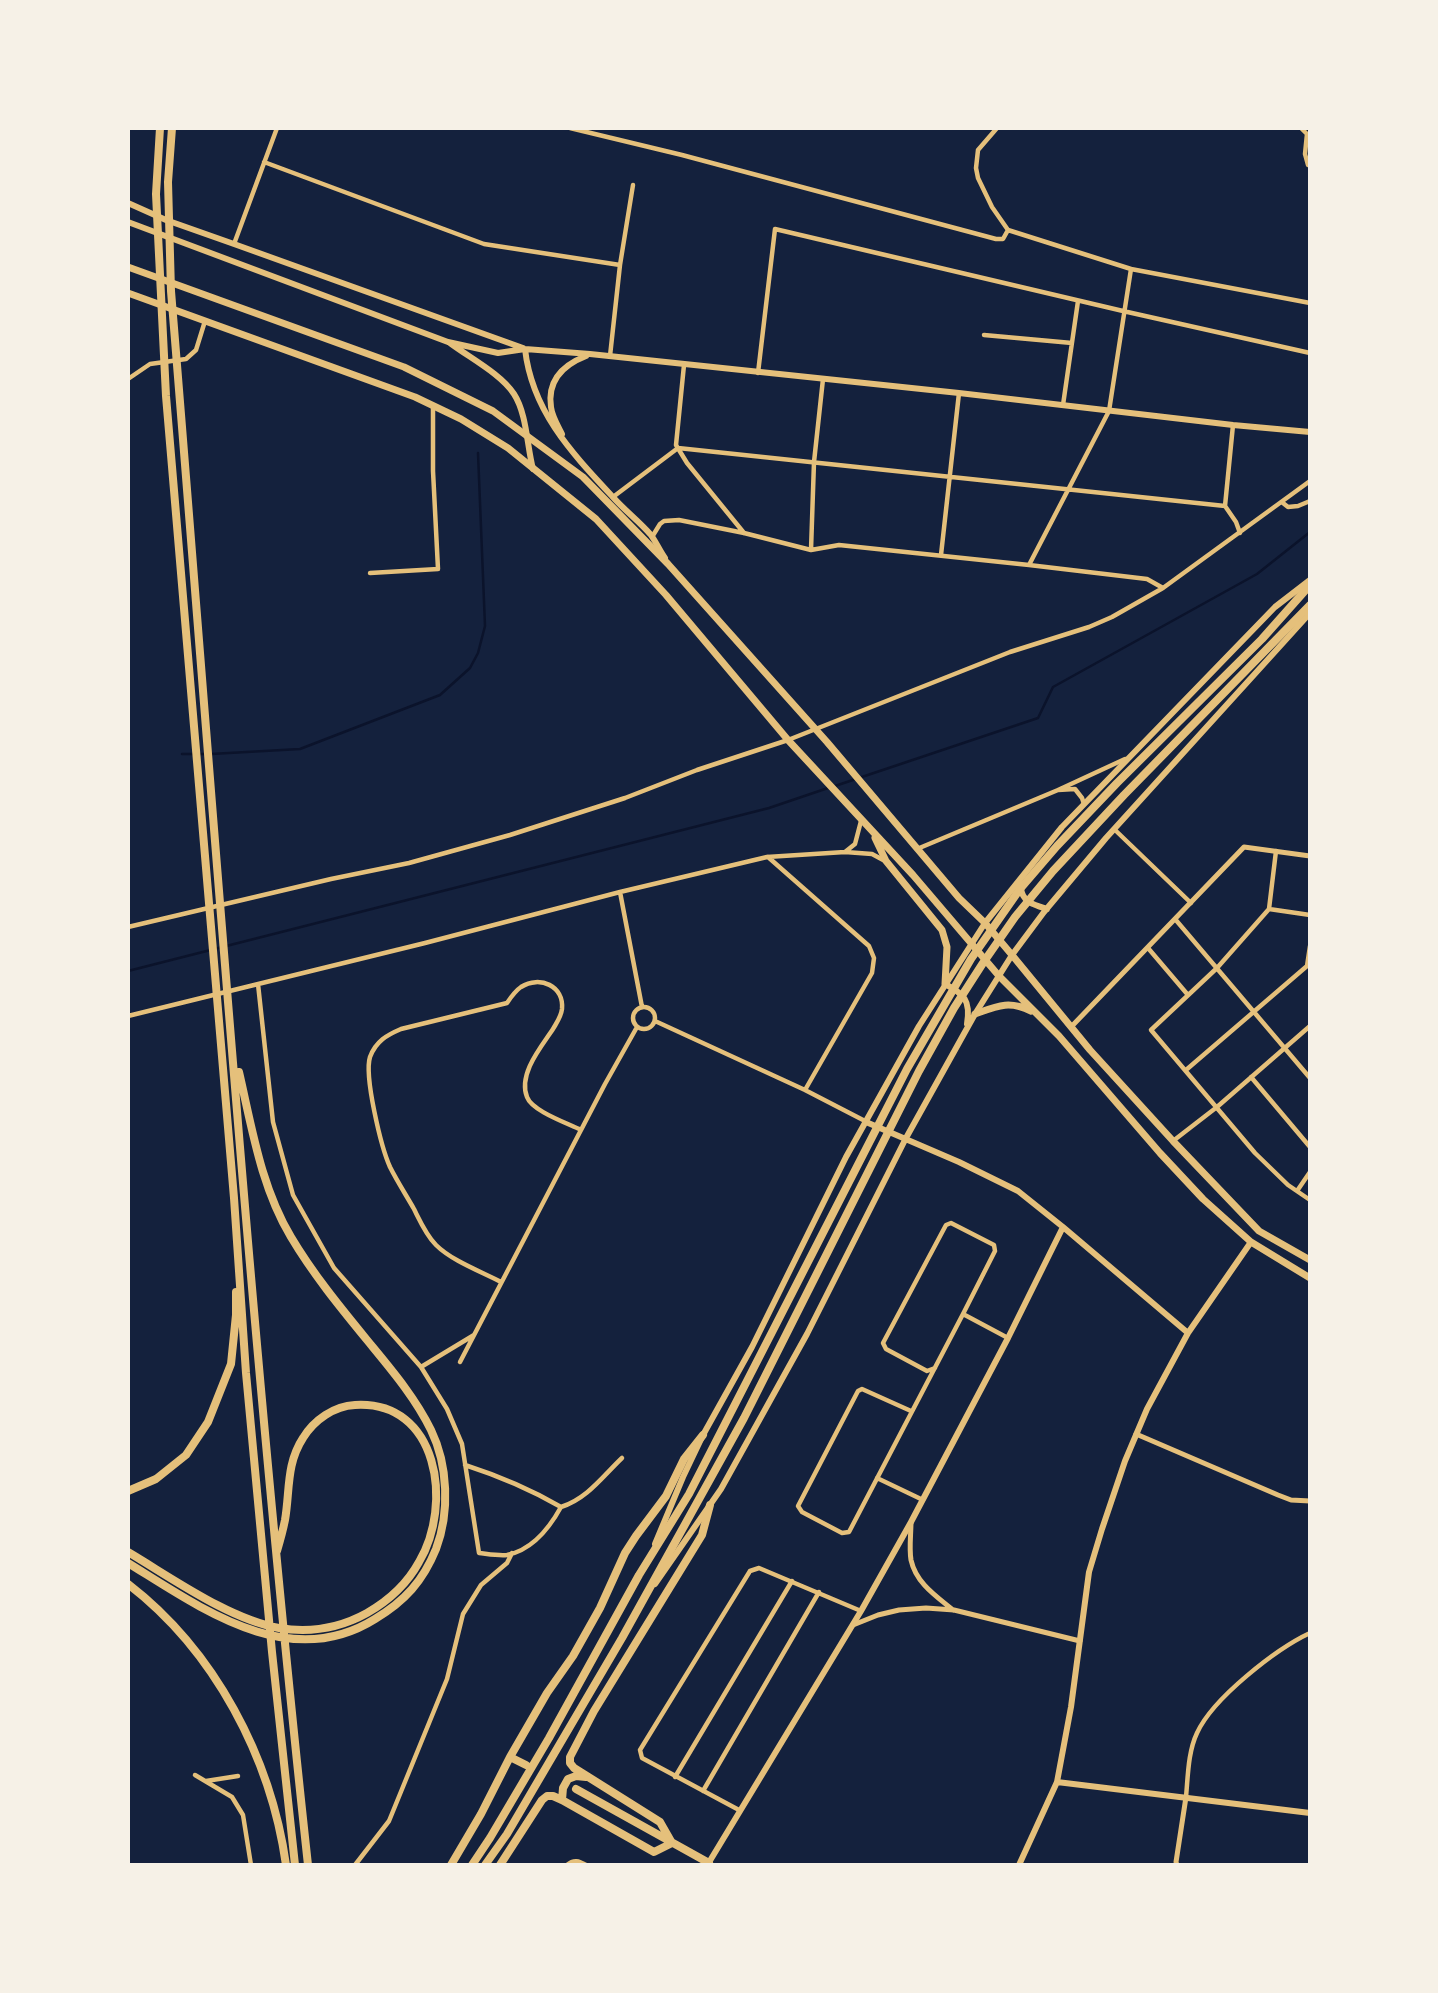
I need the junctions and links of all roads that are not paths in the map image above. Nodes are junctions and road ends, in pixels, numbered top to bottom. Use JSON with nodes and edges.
{"nodes":[{"id":1,"x":160,"y":128,"type":"edge"},
{"id":2,"x":172,"y":128,"type":"edge"},
{"id":3,"x":277,"y":128,"type":"edge"},
{"id":4,"x":570,"y":128,"type":"edge"},
{"id":5,"x":997,"y":128,"type":"edge"},
{"id":6,"x":1301,"y":128,"type":"edge"},
{"id":7,"x":264,"y":162,"type":"junction"},
{"id":8,"x":1310,"y":164,"type":"edge"},
{"id":9,"x":633,"y":185,"type":"dead end"},
{"id":10,"x":128,"y":203,"type":"edge"},
{"id":11,"x":128,"y":222,"type":"edge"},
{"id":12,"x":1008,"y":230,"type":"junction"},
{"id":13,"x":234,"y":244,"type":"junction"},
{"id":14,"x":620,"y":265,"type":"junction"},
{"id":15,"x":128,"y":267,"type":"edge"},
{"id":16,"x":1131,"y":269,"type":"junction"},
{"id":17,"x":128,"y":293,"type":"edge"},
{"id":18,"x":1078,"y":301,"type":"junction"},
{"id":19,"x":1310,"y":303,"type":"edge"},
{"id":20,"x":1123,"y":312,"type":"junction"},
{"id":21,"x":205,"y":321,"type":"junction"},
{"id":22,"x":984,"y":335,"type":"dead end"},
{"id":23,"x":448,"y":342,"type":"junction"},
{"id":24,"x":1072,"y":343,"type":"junction"},
{"id":25,"x":525,"y":349,"type":"junction"},
{"id":26,"x":1310,"y":353,"type":"edge"},
{"id":27,"x":590,"y":354,"type":"junction"},
{"id":28,"x":610,"y":356,"type":"junction"},
{"id":29,"x":684,"y":365,"type":"junction"},
{"id":30,"x":758,"y":373,"type":"junction"},
{"id":31,"x":128,"y":379,"type":"edge"},
{"id":32,"x":823,"y":379,"type":"junction"},
{"id":33,"x":959,"y":393,"type":"junction"},
{"id":34,"x":433,"y":406,"type":"junction"},
{"id":35,"x":1062,"y":406,"type":"junction"},
{"id":36,"x":1109,"y":411,"type":"junction"},
{"id":37,"x":1233,"y":425,"type":"junction"},
{"id":38,"x":1310,"y":432,"type":"edge"},
{"id":39,"x":527,"y":436,"type":"junction"},
{"id":40,"x":565,"y":442,"type":"junction"},
{"id":41,"x":678,"y":448,"type":"junction"},
{"id":42,"x":814,"y":463,"type":"junction"},
{"id":43,"x":533,"y":469,"type":"junction"},
{"id":44,"x":949,"y":478,"type":"junction"},
{"id":45,"x":1310,"y":481,"type":"edge"},
{"id":46,"x":1069,"y":490,"type":"junction"},
{"id":47,"x":612,"y":497,"type":"junction"},
{"id":48,"x":1310,"y":501,"type":"edge"},
{"id":49,"x":1283,"y":503,"type":"junction"},
{"id":50,"x":1225,"y":506,"type":"junction"},
{"id":51,"x":744,"y":533,"type":"junction"},
{"id":52,"x":1240,"y":533,"type":"junction"},
{"id":53,"x":652,"y":537,"type":"junction"},
{"id":54,"x":811,"y":550,"type":"junction"},
{"id":55,"x":941,"y":555,"type":"junction"},
{"id":56,"x":668,"y":564,"type":"junction"},
{"id":57,"x":1029,"y":565,"type":"junction"},
{"id":58,"x":370,"y":573,"type":"dead end"},
{"id":59,"x":1310,"y":582,"type":"edge"},
{"id":60,"x":1163,"y":588,"type":"junction"},
{"id":61,"x":1310,"y":605,"type":"edge"},
{"id":62,"x":1310,"y":614,"type":"edge"},
{"id":63,"x":816,"y":730,"type":"junction"},
{"id":64,"x":788,"y":740,"type":"junction"},
{"id":65,"x":1129,"y":758,"type":"junction"},
{"id":66,"x":1058,"y":790,"type":"junction"},
{"id":67,"x":1084,"y":804,"type":"junction"},
{"id":68,"x":862,"y":820,"type":"junction"},
{"id":69,"x":1114,"y":828,"type":"junction"},
{"id":70,"x":872,"y":831,"type":"junction"},
{"id":71,"x":917,"y":849,"type":"junction"},
{"id":72,"x":1276,"y":851,"type":"junction"},
{"id":73,"x":845,"y":852,"type":"junction"},
{"id":74,"x":1310,"y":856,"type":"edge"},
{"id":75,"x":767,"y":857,"type":"junction"},
{"id":76,"x":886,"y":861,"type":"junction"},
{"id":77,"x":1021,"y":879,"type":"junction"},
{"id":78,"x":620,"y":892,"type":"junction"},
{"id":79,"x":1191,"y":903,"type":"junction"},
{"id":80,"x":1047,"y":909,"type":"junction"},
{"id":81,"x":1269,"y":909,"type":"junction"},
{"id":82,"x":1310,"y":915,"type":"edge"},
{"id":83,"x":1175,"y":919,"type":"junction"},
{"id":84,"x":985,"y":923,"type":"junction"},
{"id":85,"x":128,"y":927,"type":"edge"},
{"id":86,"x":972,"y":944,"type":"junction"},
{"id":87,"x":1310,"y":946,"type":"edge"},
{"id":88,"x":1148,"y":948,"type":"junction"},
{"id":89,"x":1012,"y":955,"type":"junction"},
{"id":90,"x":1217,"y":968,"type":"junction"},
{"id":91,"x":999,"y":976,"type":"junction"},
{"id":92,"x":258,"y":984,"type":"junction"},
{"id":93,"x":945,"y":984,"type":"junction"},
{"id":94,"x":1188,"y":995,"type":"junction"},
{"id":95,"x":642,"y":1007,"type":"junction"},
{"id":96,"x":1254,"y":1011,"type":"junction"},
{"id":97,"x":975,"y":1014,"type":"junction"},
{"id":98,"x":1039,"y":1014,"type":"junction"},
{"id":99,"x":128,"y":1016,"type":"edge"},
{"id":100,"x":655,"y":1021,"type":"junction"},
{"id":101,"x":1072,"y":1026,"type":"junction"},
{"id":102,"x":1310,"y":1026,"type":"edge"},
{"id":103,"x":637,"y":1027,"type":"junction"},
{"id":104,"x":967,"y":1029,"type":"junction"},
{"id":105,"x":233,"y":1047,"type":"junction"},
{"id":106,"x":1285,"y":1048,"type":"junction"},
{"id":107,"x":1186,"y":1070,"type":"junction"},
{"id":108,"x":1251,"y":1077,"type":"junction"},
{"id":109,"x":1310,"y":1079,"type":"edge"},
{"id":110,"x":805,"y":1090,"type":"junction"},
{"id":111,"x":1217,"y":1107,"type":"junction"},
{"id":112,"x":866,"y":1122,"type":"junction"},
{"id":113,"x":581,"y":1130,"type":"junction"},
{"id":114,"x":905,"y":1138,"type":"junction"},
{"id":115,"x":1173,"y":1141,"type":"junction"},
{"id":116,"x":1310,"y":1147,"type":"edge"},
{"id":117,"x":1310,"y":1172,"type":"edge"},
{"id":118,"x":1297,"y":1191,"type":"junction"},
{"id":119,"x":234,"y":1198,"type":"junction"},
{"id":120,"x":1310,"y":1200,"type":"edge"},
{"id":121,"x":1063,"y":1227,"type":"junction"},
{"id":122,"x":1251,"y":1242,"type":"junction"},
{"id":123,"x":1310,"y":1260,"type":"edge"},
{"id":124,"x":1310,"y":1278,"type":"edge"},
{"id":125,"x":501,"y":1282,"type":"junction"},
{"id":126,"x":963,"y":1314,"type":"junction"},
{"id":127,"x":1188,"y":1333,"type":"junction"},
{"id":128,"x":474,"y":1335,"type":"junction"},
{"id":129,"x":1008,"y":1338,"type":"junction"},
{"id":130,"x":460,"y":1362,"type":"dead end"},
{"id":131,"x":421,"y":1367,"type":"junction"},
{"id":132,"x":934,"y":1368,"type":"junction"},
{"id":133,"x":911,"y":1411,"type":"junction"},
{"id":134,"x":1136,"y":1434,"type":"junction"},
{"id":135,"x":703,"y":1435,"type":"junction"},
{"id":136,"x":622,"y":1458,"type":"dead end"},
{"id":137,"x":465,"y":1465,"type":"junction"},
{"id":138,"x":877,"y":1478,"type":"junction"},
{"id":139,"x":128,"y":1491,"type":"edge"},
{"id":140,"x":923,"y":1500,"type":"junction"},
{"id":141,"x":1310,"y":1502,"type":"edge"},
{"id":142,"x":710,"y":1505,"type":"junction"},
{"id":143,"x":561,"y":1507,"type":"junction"},
{"id":144,"x":911,"y":1522,"type":"junction"},
{"id":145,"x":128,"y":1552,"type":"edge"},
{"id":146,"x":512,"y":1553,"type":"junction"},
{"id":147,"x":276,"y":1557,"type":"junction"},
{"id":148,"x":648,"y":1561,"type":"junction"},
{"id":149,"x":128,"y":1563,"type":"edge"},
{"id":150,"x":792,"y":1581,"type":"junction"},
{"id":151,"x":128,"y":1584,"type":"edge"},
{"id":152,"x":819,"y":1592,"type":"junction"},
{"id":153,"x":639,"y":1607,"type":"junction"},
{"id":154,"x":954,"y":1610,"type":"junction"},
{"id":155,"x":861,"y":1611,"type":"junction"},
{"id":156,"x":853,"y":1625,"type":"junction"},
{"id":157,"x":1310,"y":1633,"type":"edge"},
{"id":158,"x":1080,"y":1641,"type":"junction"},
{"id":159,"x":510,"y":1757,"type":"junction"},
{"id":160,"x":526,"y":1765,"type":"dead end"},
{"id":161,"x":195,"y":1775,"type":"dead end"},
{"id":162,"x":239,"y":1776,"type":"dead end"},
{"id":163,"x":675,"y":1777,"type":"junction"},
{"id":164,"x":589,"y":1778,"type":"junction"},
{"id":165,"x":205,"y":1781,"type":"junction"},
{"id":166,"x":1057,"y":1782,"type":"junction"},
{"id":167,"x":576,"y":1789,"type":"dead end"},
{"id":168,"x":703,"y":1791,"type":"junction"},
{"id":169,"x":1186,"y":1797,"type":"junction"},
{"id":170,"x":562,"y":1800,"type":"junction"},
{"id":171,"x":739,"y":1810,"type":"junction"},
{"id":172,"x":1310,"y":1813,"type":"edge"},
{"id":173,"x":672,"y":1843,"type":"junction"},
{"id":174,"x":251,"y":1865,"type":"edge"},
{"id":175,"x":286,"y":1865,"type":"edge"},
{"id":176,"x":295,"y":1865,"type":"edge"},
{"id":177,"x":308,"y":1865,"type":"edge"},
{"id":178,"x":355,"y":1865,"type":"edge"},
{"id":179,"x":451,"y":1865,"type":"edge"},
{"id":180,"x":472,"y":1865,"type":"edge"},
{"id":181,"x":485,"y":1865,"type":"edge"},
{"id":182,"x":500,"y":1865,"type":"edge"},
{"id":183,"x":567,"y":1865,"type":"edge"},
{"id":184,"x":586,"y":1865,"type":"edge"},
{"id":185,"x":710,"y":1865,"type":"edge"},
{"id":186,"x":1019,"y":1865,"type":"edge"},
{"id":187,"x":1177,"y":1865,"type":"edge"}],
"edges":[{"from":1,"to":119,"type":"highway"},
{"from":2,"to":105,"type":"highway"},
{"from":3,"to":7,"type":"street"},
{"from":4,"to":12,"type":"street"},
{"from":5,"to":12,"type":"street"},
{"from":6,"to":8,"type":"street"},
{"from":7,"to":13,"type":"street"},
{"from":7,"to":14,"type":"street"},
{"from":9,"to":14,"type":"street"},
{"from":10,"to":13,"type":"main road"},
{"from":11,"to":23,"type":"main road"},
{"from":12,"to":16,"type":"street"},
{"from":13,"to":25,"type":"main road"},
{"from":14,"to":28,"type":"street"},
{"from":15,"to":39,"type":"main road"},
{"from":16,"to":19,"type":"street"},
{"from":16,"to":20,"type":"street"},
{"from":17,"to":21,"type":"main road"},
{"from":18,"to":20,"type":"street"},
{"from":18,"to":24,"type":"street"},
{"from":18,"to":30,"type":"street"},
{"from":20,"to":26,"type":"street"},
{"from":20,"to":36,"type":"street"},
{"from":21,"to":31,"type":"street"},
{"from":21,"to":34,"type":"main road"},
{"from":22,"to":24,"type":"street"},
{"from":23,"to":25,"type":"main road"},
{"from":23,"to":39,"type":"main road"},
{"from":24,"to":35,"type":"street"},
{"from":25,"to":27,"type":"main road"},
{"from":25,"to":40,"type":"main road"},
{"from":27,"to":28,"type":"main road"},
{"from":27,"to":40,"type":"main road"},
{"from":28,"to":29,"type":"main road"},
{"from":29,"to":30,"type":"main road"},
{"from":29,"to":41,"type":"street"},
{"from":30,"to":32,"type":"main road"},
{"from":32,"to":33,"type":"main road"},
{"from":32,"to":42,"type":"street"},
{"from":33,"to":35,"type":"main road"},
{"from":33,"to":44,"type":"street"},
{"from":34,"to":43,"type":"main road"},
{"from":34,"to":58,"type":"street"},
{"from":35,"to":36,"type":"main road"},
{"from":36,"to":37,"type":"main road"},
{"from":36,"to":46,"type":"street"},
{"from":37,"to":38,"type":"main road"},
{"from":37,"to":50,"type":"street"},
{"from":39,"to":43,"type":"main road"},
{"from":39,"to":56,"type":"main road"},
{"from":40,"to":47,"type":"main road"},
{"from":41,"to":42,"type":"street"},
{"from":41,"to":47,"type":"street"},
{"from":41,"to":51,"type":"street"},
{"from":42,"to":44,"type":"street"},
{"from":42,"to":54,"type":"street"},
{"from":43,"to":64,"type":"main road"},
{"from":44,"to":46,"type":"street"},
{"from":44,"to":55,"type":"street"},
{"from":45,"to":49,"type":"street"},
{"from":46,"to":50,"type":"street"},
{"from":46,"to":57,"type":"street"},
{"from":47,"to":53,"type":"main road"},
{"from":48,"to":49,"type":"street"},
{"from":49,"to":52,"type":"street"},
{"from":50,"to":52,"type":"street"},
{"from":51,"to":53,"type":"street"},
{"from":51,"to":54,"type":"street"},
{"from":52,"to":60,"type":"street"},
{"from":53,"to":56,"type":"main road"},
{"from":54,"to":55,"type":"street"},
{"from":55,"to":57,"type":"street"},
{"from":56,"to":63,"type":"main road"},
{"from":57,"to":60,"type":"street"},
{"from":59,"to":65,"type":"main road"},
{"from":59,"to":148,"type":"highway"},
{"from":60,"to":63,"type":"street"},
{"from":61,"to":153,"type":"highway"},
{"from":62,"to":69,"type":"main road"},
{"from":63,"to":64,"type":"street"},
{"from":63,"to":71,"type":"main road"},
{"from":64,"to":68,"type":"main road"},
{"from":64,"to":85,"type":"street"},
{"from":65,"to":66,"type":"street"},
{"from":65,"to":67,"type":"main road"},
{"from":66,"to":67,"type":"street"},
{"from":66,"to":71,"type":"street"},
{"from":67,"to":77,"type":"main road"},
{"from":68,"to":70,"type":"main road"},
{"from":68,"to":73,"type":"street"},
{"from":69,"to":79,"type":"street"},
{"from":69,"to":80,"type":"main road"},
{"from":70,"to":76,"type":"main road"},
{"from":70,"to":86,"type":"main road"},
{"from":71,"to":84,"type":"main road"},
{"from":72,"to":74,"type":"street"},
{"from":72,"to":79,"type":"street"},
{"from":72,"to":81,"type":"street"},
{"from":73,"to":75,"type":"street"},
{"from":73,"to":76,"type":"street"},
{"from":75,"to":78,"type":"street"},
{"from":75,"to":110,"type":"street"},
{"from":76,"to":93,"type":"main road"},
{"from":77,"to":80,"type":"main road"},
{"from":77,"to":84,"type":"main road"},
{"from":78,"to":92,"type":"street"},
{"from":78,"to":95,"type":"street"},
{"from":79,"to":83,"type":"street"},
{"from":80,"to":89,"type":"main road"},
{"from":81,"to":82,"type":"street"},
{"from":81,"to":90,"type":"street"},
{"from":83,"to":88,"type":"street"},
{"from":83,"to":90,"type":"street"},
{"from":84,"to":86,"type":"main road"},
{"from":84,"to":89,"type":"main road"},
{"from":86,"to":91,"type":"main road"},
{"from":86,"to":93,"type":"main road"},
{"from":87,"to":96,"type":"street"},
{"from":88,"to":94,"type":"street"},
{"from":88,"to":101,"type":"street"},
{"from":89,"to":91,"type":"main road"},
{"from":89,"to":101,"type":"main road"},
{"from":90,"to":94,"type":"street"},
{"from":90,"to":96,"type":"street"},
{"from":91,"to":97,"type":"main road"},
{"from":91,"to":98,"type":"main road"},
{"from":92,"to":99,"type":"street"},
{"from":92,"to":131,"type":"street"},
{"from":93,"to":104,"type":"main road"},
{"from":93,"to":112,"type":"main road"},
{"from":94,"to":107,"type":"street"},
{"from":95,"to":100,"type":"street"},
{"from":95,"to":103,"type":"street"},
{"from":96,"to":106,"type":"street"},
{"from":96,"to":107,"type":"street"},
{"from":97,"to":98,"type":"main road"},
{"from":97,"to":104,"type":"main road"},
{"from":98,"to":122,"type":"main road"},
{"from":100,"to":103,"type":"street"},
{"from":100,"to":110,"type":"street"},
{"from":101,"to":115,"type":"main road"},
{"from":102,"to":106,"type":"street"},
{"from":103,"to":113,"type":"street"},
{"from":104,"to":114,"type":"main road"},
{"from":105,"to":147,"type":"highway"},
{"from":105,"to":149,"type":"highway"},
{"from":106,"to":108,"type":"street"},
{"from":106,"to":109,"type":"street"},
{"from":107,"to":111,"type":"street"},
{"from":108,"to":111,"type":"street"},
{"from":108,"to":116,"type":"street"},
{"from":110,"to":112,"type":"street"},
{"from":111,"to":115,"type":"street"},
{"from":111,"to":118,"type":"street"},
{"from":112,"to":114,"type":"main road"},
{"from":112,"to":135,"type":"main road"},
{"from":113,"to":125,"type":"street"},
{"from":113,"to":125,"type":"street"},
{"from":114,"to":121,"type":"main road"},
{"from":114,"to":142,"type":"main road"},
{"from":115,"to":123,"type":"main road"},
{"from":117,"to":118,"type":"street"},
{"from":118,"to":120,"type":"street"},
{"from":119,"to":139,"type":"highway"},
{"from":119,"to":176,"type":"highway"},
{"from":121,"to":127,"type":"main road"},
{"from":121,"to":129,"type":"main road"},
{"from":122,"to":124,"type":"main road"},
{"from":122,"to":127,"type":"main road"},
{"from":125,"to":128,"type":"street"},
{"from":126,"to":129,"type":"street"},
{"from":126,"to":132,"type":"street"},
{"from":126,"to":132,"type":"street"},
{"from":127,"to":134,"type":"main road"},
{"from":128,"to":130,"type":"street"},
{"from":128,"to":131,"type":"street"},
{"from":129,"to":140,"type":"main road"},
{"from":131,"to":137,"type":"street"},
{"from":132,"to":133,"type":"street"},
{"from":133,"to":138,"type":"street"},
{"from":133,"to":138,"type":"street"},
{"from":134,"to":141,"type":"street"},
{"from":134,"to":158,"type":"main road"},
{"from":135,"to":148,"type":"main road"},
{"from":135,"to":159,"type":"highway"},
{"from":136,"to":143,"type":"street"},
{"from":137,"to":143,"type":"street"},
{"from":137,"to":146,"type":"street"},
{"from":138,"to":140,"type":"street"},
{"from":140,"to":144,"type":"main road"},
{"from":142,"to":153,"type":"main road"},
{"from":142,"to":164,"type":"highway"},
{"from":143,"to":146,"type":"street"},
{"from":144,"to":154,"type":"street"},
{"from":144,"to":155,"type":"main road"},
{"from":145,"to":147,"type":"highway"},
{"from":146,"to":178,"type":"street"},
{"from":147,"to":177,"type":"highway"},
{"from":148,"to":180,"type":"highway"},
{"from":150,"to":152,"type":"street"},
{"from":150,"to":163,"type":"street"},
{"from":150,"to":163,"type":"street"},
{"from":151,"to":175,"type":"highway"},
{"from":152,"to":155,"type":"street"},
{"from":152,"to":168,"type":"street"},
{"from":153,"to":181,"type":"highway"},
{"from":154,"to":156,"type":"street"},
{"from":154,"to":158,"type":"street"},
{"from":155,"to":156,"type":"main road"},
{"from":156,"to":171,"type":"main road"},
{"from":157,"to":169,"type":"street"},
{"from":158,"to":166,"type":"main road"},
{"from":159,"to":160,"type":"highway"},
{"from":159,"to":179,"type":"highway"},
{"from":161,"to":165,"type":"street"},
{"from":162,"to":165,"type":"street"},
{"from":163,"to":168,"type":"street"},
{"from":164,"to":170,"type":"highway"},
{"from":164,"to":173,"type":"highway"},
{"from":165,"to":174,"type":"street"},
{"from":166,"to":169,"type":"main road"},
{"from":166,"to":186,"type":"main road"},
{"from":167,"to":173,"type":"highway"},
{"from":168,"to":171,"type":"street"},
{"from":169,"to":172,"type":"main road"},
{"from":169,"to":187,"type":"street"},
{"from":170,"to":173,"type":"highway"},
{"from":170,"to":182,"type":"highway"},
{"from":171,"to":185,"type":"main road"},
{"from":173,"to":185,"type":"highway"},
{"from":183,"to":184,"type":"street"}]}
